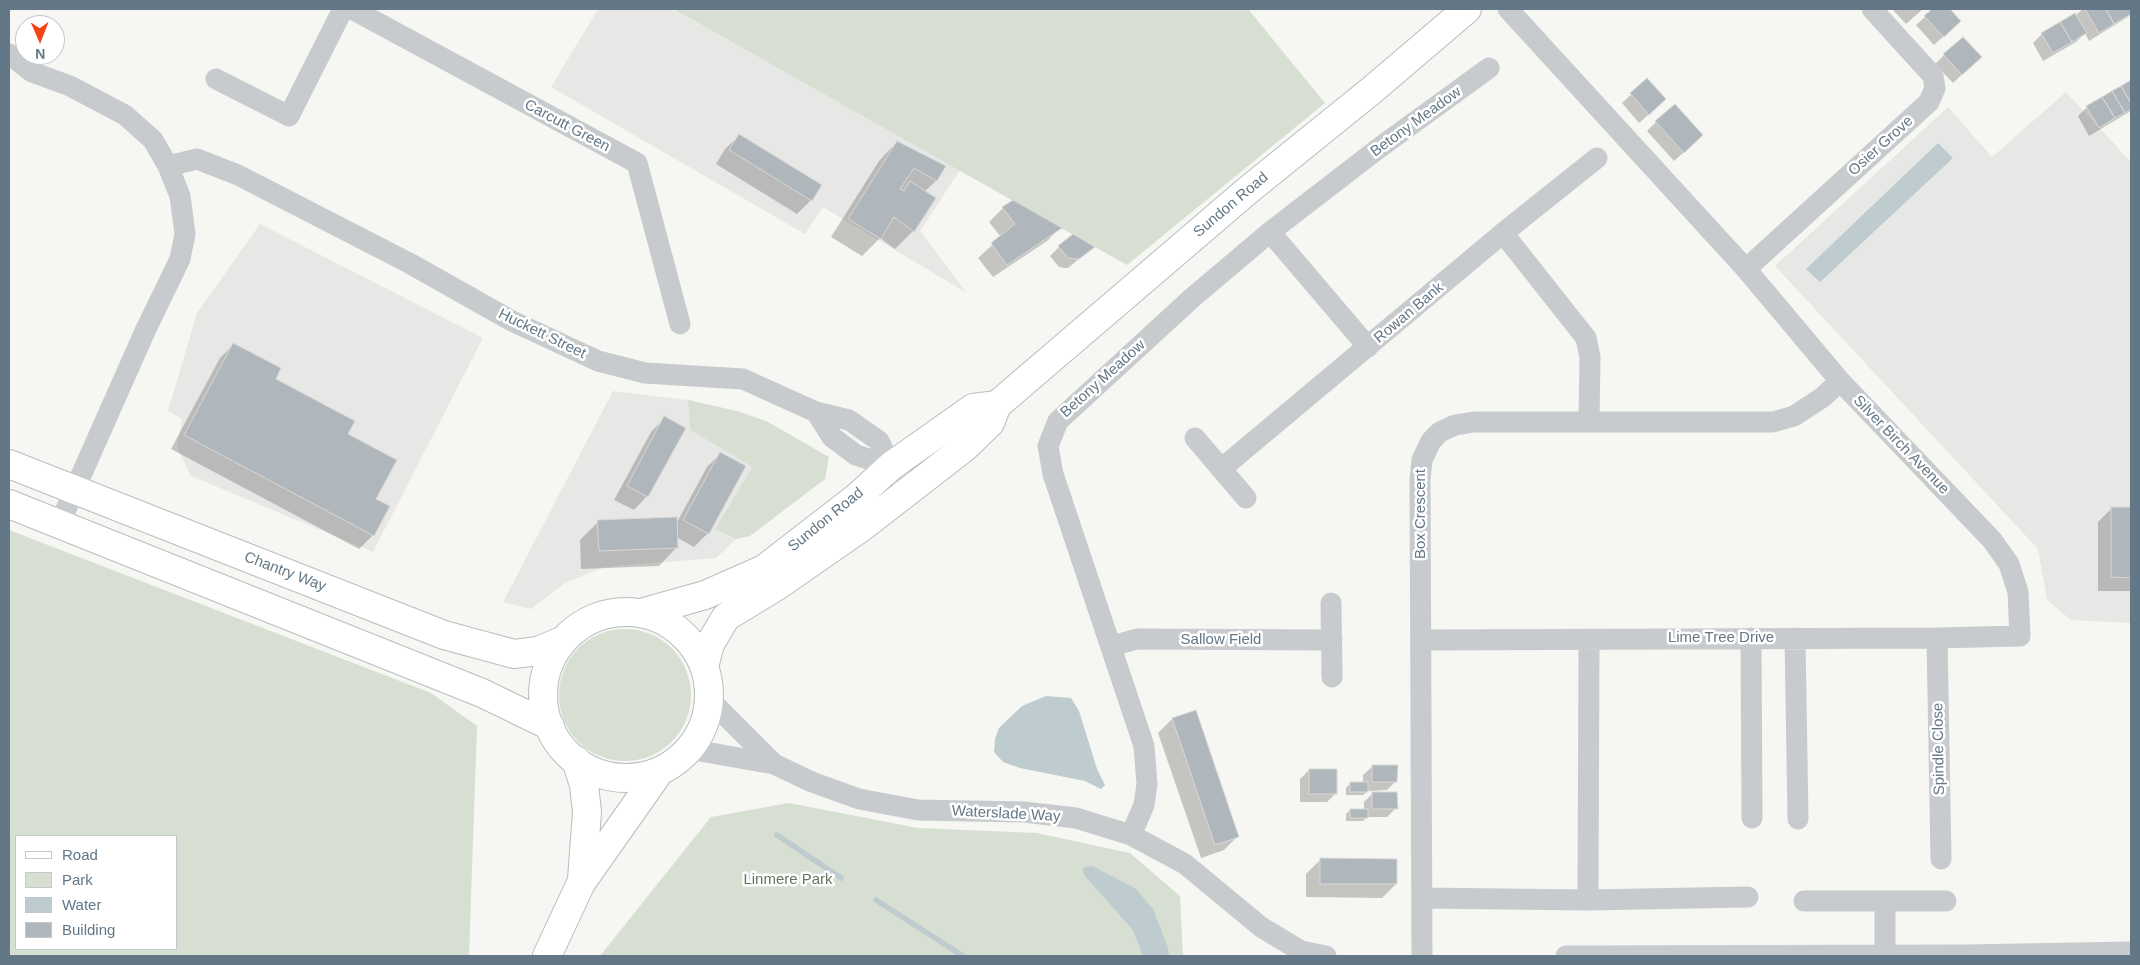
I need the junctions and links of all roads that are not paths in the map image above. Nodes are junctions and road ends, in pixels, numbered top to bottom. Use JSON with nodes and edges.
{"nodes":[{"id":1,"x":343,"y":9,"type":"edge"},
{"id":2,"x":352,"y":9,"type":"edge"},
{"id":3,"x":1468,"y":9,"type":"edge"},
{"id":4,"x":1508,"y":9,"type":"edge"},
{"id":5,"x":1872,"y":9,"type":"edge"},
{"id":6,"x":9,"y":54,"type":"edge"},
{"id":7,"x":1489,"y":68,"type":"dead end"},
{"id":8,"x":216,"y":79,"type":"dead end"},
{"id":9,"x":1597,"y":158,"type":"dead end"},
{"id":10,"x":168,"y":166,"type":"junction"},
{"id":11,"x":1270,"y":232,"type":"junction"},
{"id":12,"x":1503,"y":233,"type":"junction"},
{"id":13,"x":1746,"y":269,"type":"junction"},
{"id":14,"x":680,"y":324,"type":"dead end"},
{"id":15,"x":1368,"y":347,"type":"junction"},
{"id":16,"x":1840,"y":381,"type":"junction"},
{"id":17,"x":997,"y":405,"type":"junction"},
{"id":18,"x":1589,"y":420,"type":"junction"},
{"id":19,"x":1195,"y":438,"type":"dead end"},
{"id":20,"x":9,"y":464,"type":"edge"},
{"id":21,"x":891,"y":466,"type":"junction"},
{"id":22,"x":1221,"y":468,"type":"junction"},
{"id":23,"x":73,"y":489,"type":"junction"},
{"id":24,"x":911,"y":489,"type":"junction"},
{"id":25,"x":1246,"y":498,"type":"dead end"},
{"id":26,"x":9,"y":504,"type":"edge"},
{"id":27,"x":59,"y":525,"type":"junction"},
{"id":28,"x":1331,"y":603,"type":"dead end"},
{"id":29,"x":641,"y":613,"type":"junction"},
{"id":30,"x":2020,"y":636,"type":"joint"},
{"id":31,"x":1750,"y":638,"type":"junction"},
{"id":32,"x":1795,"y":638,"type":"junction"},
{"id":33,"x":1937,"y":638,"type":"junction"},
{"id":34,"x":564,"y":640,"type":"junction"},
{"id":35,"x":1332,"y":640,"type":"junction"},
{"id":36,"x":1422,"y":640,"type":"junction"},
{"id":37,"x":1589,"y":640,"type":"junction"},
{"id":38,"x":1112,"y":646,"type":"junction"},
{"id":39,"x":705,"y":663,"type":"junction"},
{"id":40,"x":1332,"y":677,"type":"dead end"},
{"id":41,"x":708,"y":698,"type":"junction"},
{"id":42,"x":550,"y":726,"type":"junction"},
{"id":43,"x":688,"y":749,"type":"junction"},
{"id":44,"x":576,"y":760,"type":"junction"},
{"id":45,"x":774,"y":764,"type":"junction"},
{"id":46,"x":657,"y":774,"type":"junction"},
{"id":47,"x":1752,"y":818,"type":"dead end"},
{"id":48,"x":1798,"y":819,"type":"dead end"},
{"id":49,"x":1132,"y":835,"type":"junction"},
{"id":50,"x":1941,"y":859,"type":"dead end"},
{"id":51,"x":581,"y":883,"type":"junction"},
{"id":52,"x":1748,"y":897,"type":"dead end"},
{"id":53,"x":1422,"y":898,"type":"junction"},
{"id":54,"x":1588,"y":900,"type":"junction"},
{"id":55,"x":1885,"y":901,"type":"junction"},
{"id":56,"x":1946,"y":901,"type":"dead end"},
{"id":57,"x":1804,"y":902,"type":"dead end"},
{"id":58,"x":2128,"y":953,"type":"edge"},
{"id":59,"x":547,"y":956,"type":"edge"},
{"id":60,"x":1326,"y":956,"type":"edge"},
{"id":61,"x":1422,"y":956,"type":"edge"},
{"id":62,"x":1566,"y":956,"type":"edge"},
{"id":63,"x":1581,"y":956,"type":"edge"},
{"id":64,"x":1678,"y":956,"type":"edge"},
{"id":65,"x":1885,"y":956,"type":"edge"},
{"id":66,"x":1965,"y":956,"type":"edge"}],
"edges":[{"from":1,"to":8,"type":"street"},
{"from":2,"to":14,"type":"street","name":"Carcutt Green"},
{"from":3,"to":17,"type":"main road","name":"Sundon Road"},
{"from":4,"to":13,"type":"street","name":"Silver Birch Avenue"},
{"from":5,"to":13,"type":"street","name":"Osier Grove"},
{"from":6,"to":10,"type":"street"},
{"from":7,"to":11,"type":"street","name":"Betony Meadow"},
{"from":9,"to":12,"type":"street","name":"Rowan Bank"},
{"from":10,"to":21,"type":"street","name":"Huckett Street"},
{"from":10,"to":23,"type":"street"},
{"from":11,"to":15,"type":"street"},
{"from":11,"to":38,"type":"street","name":"Betony Meadow"},
{"from":12,"to":15,"type":"street","name":"Rowan Bank"},
{"from":12,"to":18,"type":"street"},
{"from":13,"to":16,"type":"street","name":"Silver Birch Avenue"},
{"from":15,"to":22,"type":"street","name":"Rowan Bank"},
{"from":16,"to":18,"type":"street","name":"Box Crescent"},
{"from":16,"to":30,"type":"street","name":"Silver Birch Avenue"},
{"from":17,"to":21,"type":"main road","name":"Sundon Road"},
{"from":17,"to":24,"type":"main road","name":"Sundon Road"},
{"from":18,"to":36,"type":"street","name":"Box Crescent"},
{"from":19,"to":22,"type":"street"},
{"from":20,"to":23,"type":"main road","name":"Chantry Way"},
{"from":21,"to":24,"type":"street"},
{"from":21,"to":29,"type":"main road","name":"Sundon Road"},
{"from":22,"to":25,"type":"street"},
{"from":23,"to":27,"type":"street"},
{"from":23,"to":34,"type":"main road","name":"Chantry Way"},
{"from":24,"to":39,"type":"main road","name":"Sundon Road"},
{"from":26,"to":27,"type":"main road"},
{"from":27,"to":42,"type":"main road"},
{"from":28,"to":35,"type":"street"},
{"from":29,"to":34,"type":"main road"},
{"from":29,"to":39,"type":"main road"},
{"from":30,"to":33,"type":"street","name":"Lime Tree Drive"},
{"from":31,"to":32,"type":"street","name":"Lime Tree Drive"},
{"from":31,"to":37,"type":"street","name":"Lime Tree Drive"},
{"from":31,"to":47,"type":"street"},
{"from":32,"to":33,"type":"street","name":"Lime Tree Drive"},
{"from":32,"to":48,"type":"street"},
{"from":33,"to":50,"type":"street","name":"Spindle Close"},
{"from":34,"to":42,"type":"main road"},
{"from":35,"to":38,"type":"street","name":"Sallow Field"},
{"from":35,"to":40,"type":"street"},
{"from":36,"to":37,"type":"street","name":"Lime Tree Drive"},
{"from":36,"to":53,"type":"street","name":"Box Crescent"},
{"from":37,"to":54,"type":"street"},
{"from":38,"to":49,"type":"street","name":"Betony Meadow"},
{"from":39,"to":41,"type":"main road"},
{"from":41,"to":43,"type":"main road"},
{"from":41,"to":45,"type":"street","name":"Waterslade Way"},
{"from":42,"to":44,"type":"main road"},
{"from":43,"to":45,"type":"street","name":"Waterslade Way"},
{"from":43,"to":46,"type":"main road"},
{"from":44,"to":46,"type":"main road"},
{"from":44,"to":51,"type":"main road"},
{"from":45,"to":49,"type":"street","name":"Waterslade Way"},
{"from":46,"to":51,"type":"main road"},
{"from":49,"to":60,"type":"street","name":"Waterslade Way"},
{"from":51,"to":59,"type":"main road"},
{"from":52,"to":54,"type":"street"},
{"from":53,"to":54,"type":"street"},
{"from":53,"to":61,"type":"street","name":"Box Crescent"},
{"from":55,"to":56,"type":"street"},
{"from":55,"to":57,"type":"street"},
{"from":55,"to":65,"type":"street"},
{"from":58,"to":66,"type":"street"},
{"from":62,"to":63,"type":"street"},
{"from":63,"to":64,"type":"street"},
{"from":64,"to":65,"type":"street"},
{"from":65,"to":66,"type":"street"}]}
